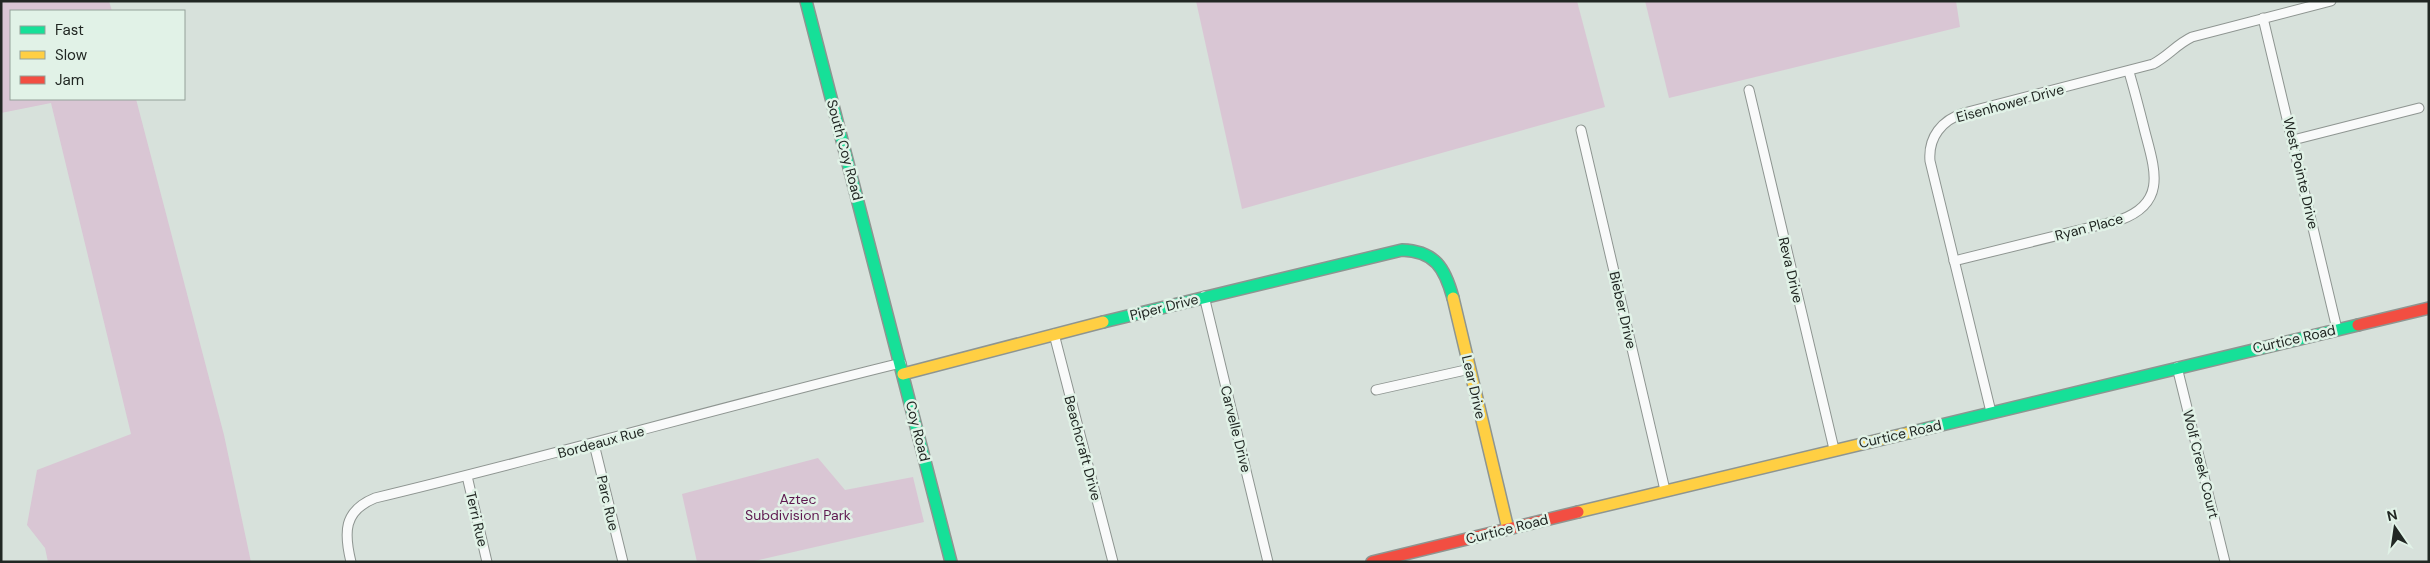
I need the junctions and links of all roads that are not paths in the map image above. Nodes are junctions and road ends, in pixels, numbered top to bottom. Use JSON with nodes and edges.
{"nodes":[{"id":1,"x":806,"y":1,"type":"edge"},
{"id":2,"x":2331,"y":1,"type":"edge"},
{"id":3,"x":2263,"y":18,"type":"junction"},
{"id":4,"x":2130,"y":72,"type":"junction"},
{"id":5,"x":1749,"y":90,"type":"dead end"},
{"id":6,"x":2419,"y":108,"type":"dead end"},
{"id":7,"x":1580,"y":130,"type":"dead end"},
{"id":8,"x":2293,"y":140,"type":"junction"},
{"id":9,"x":1426,"y":253,"type":"joint"},
{"id":10,"x":1954,"y":261,"type":"junction"},
{"id":11,"x":1204,"y":296,"type":"junction"},
{"id":12,"x":883,"y":300,"type":"joint"},
{"id":13,"x":2429,"y":308,"type":"edge"},
{"id":14,"x":2337,"y":329,"type":"junction"},
{"id":15,"x":1054,"y":334,"type":"junction"},
{"id":16,"x":2177,"y":367,"type":"junction"},
{"id":17,"x":902,"y":368,"type":"junction"},
{"id":18,"x":1470,"y":369,"type":"junction"},
{"id":19,"x":1376,"y":390,"type":"dead end"},
{"id":20,"x":1991,"y":412,"type":"junction"},
{"id":21,"x":594,"y":444,"type":"junction"},
{"id":22,"x":1834,"y":449,"type":"junction"},
{"id":23,"x":467,"y":476,"type":"junction"},
{"id":24,"x":1665,"y":490,"type":"junction"},
{"id":25,"x":1508,"y":529,"type":"junction"},
{"id":26,"x":351,"y":562,"type":"edge"},
{"id":27,"x":487,"y":562,"type":"edge"},
{"id":28,"x":622,"y":562,"type":"edge"},
{"id":29,"x":951,"y":562,"type":"edge"},
{"id":30,"x":1113,"y":562,"type":"edge"},
{"id":31,"x":1268,"y":562,"type":"edge"},
{"id":32,"x":1372,"y":562,"type":"edge"},
{"id":33,"x":2225,"y":562,"type":"edge"}],
"edges":[{"from":1,"to":12,"type":"street","name":"South Coy Road"},
{"from":2,"to":3,"type":"street","name":"Eisenhower Drive"},
{"from":3,"to":4,"type":"street","name":"Eisenhower Drive"},
{"from":3,"to":8,"type":"street","name":"West Pointe Drive"},
{"from":4,"to":10,"type":"street","name":"Ryan Place"},
{"from":4,"to":10,"type":"street","name":"Eisenhower Drive"},
{"from":5,"to":22,"type":"street","name":"Reva Drive"},
{"from":6,"to":8,"type":"street"},
{"from":7,"to":24,"type":"street","name":"Bieber Drive"},
{"from":8,"to":14,"type":"street","name":"West Pointe Drive"},
{"from":9,"to":11,"type":"street","name":"Piper Drive"},
{"from":9,"to":18,"type":"street","name":"Lear Drive"},
{"from":10,"to":20,"type":"street","name":"Eisenhower Drive"},
{"from":11,"to":15,"type":"street","name":"Piper Drive"},
{"from":11,"to":31,"type":"street","name":"Carvelle Drive"},
{"from":12,"to":17,"type":"street","name":"Coy Road"},
{"from":13,"to":14,"type":"street","name":"Curtice Road"},
{"from":14,"to":16,"type":"street","name":"Curtice Road"},
{"from":15,"to":17,"type":"street","name":"Piper Drive"},
{"from":15,"to":30,"type":"street","name":"Beachcraft Drive"},
{"from":16,"to":20,"type":"street","name":"Curtice Road"},
{"from":16,"to":33,"type":"street","name":"Wolf Creek Court"},
{"from":17,"to":21,"type":"street","name":"Bordeaux Rue"},
{"from":17,"to":29,"type":"street","name":"Coy Road"},
{"from":18,"to":19,"type":"street"},
{"from":18,"to":25,"type":"street","name":"Lear Drive"},
{"from":20,"to":22,"type":"street","name":"Curtice Road"},
{"from":21,"to":23,"type":"street","name":"Bordeaux Rue"},
{"from":21,"to":28,"type":"street","name":"Parc Rue"},
{"from":22,"to":24,"type":"street","name":"Curtice Road"},
{"from":23,"to":26,"type":"street","name":"Bordeaux Rue"},
{"from":23,"to":27,"type":"street","name":"Terri Rue"},
{"from":24,"to":25,"type":"street","name":"Curtice Road"},
{"from":25,"to":32,"type":"street","name":"Curtice Road"}]}
